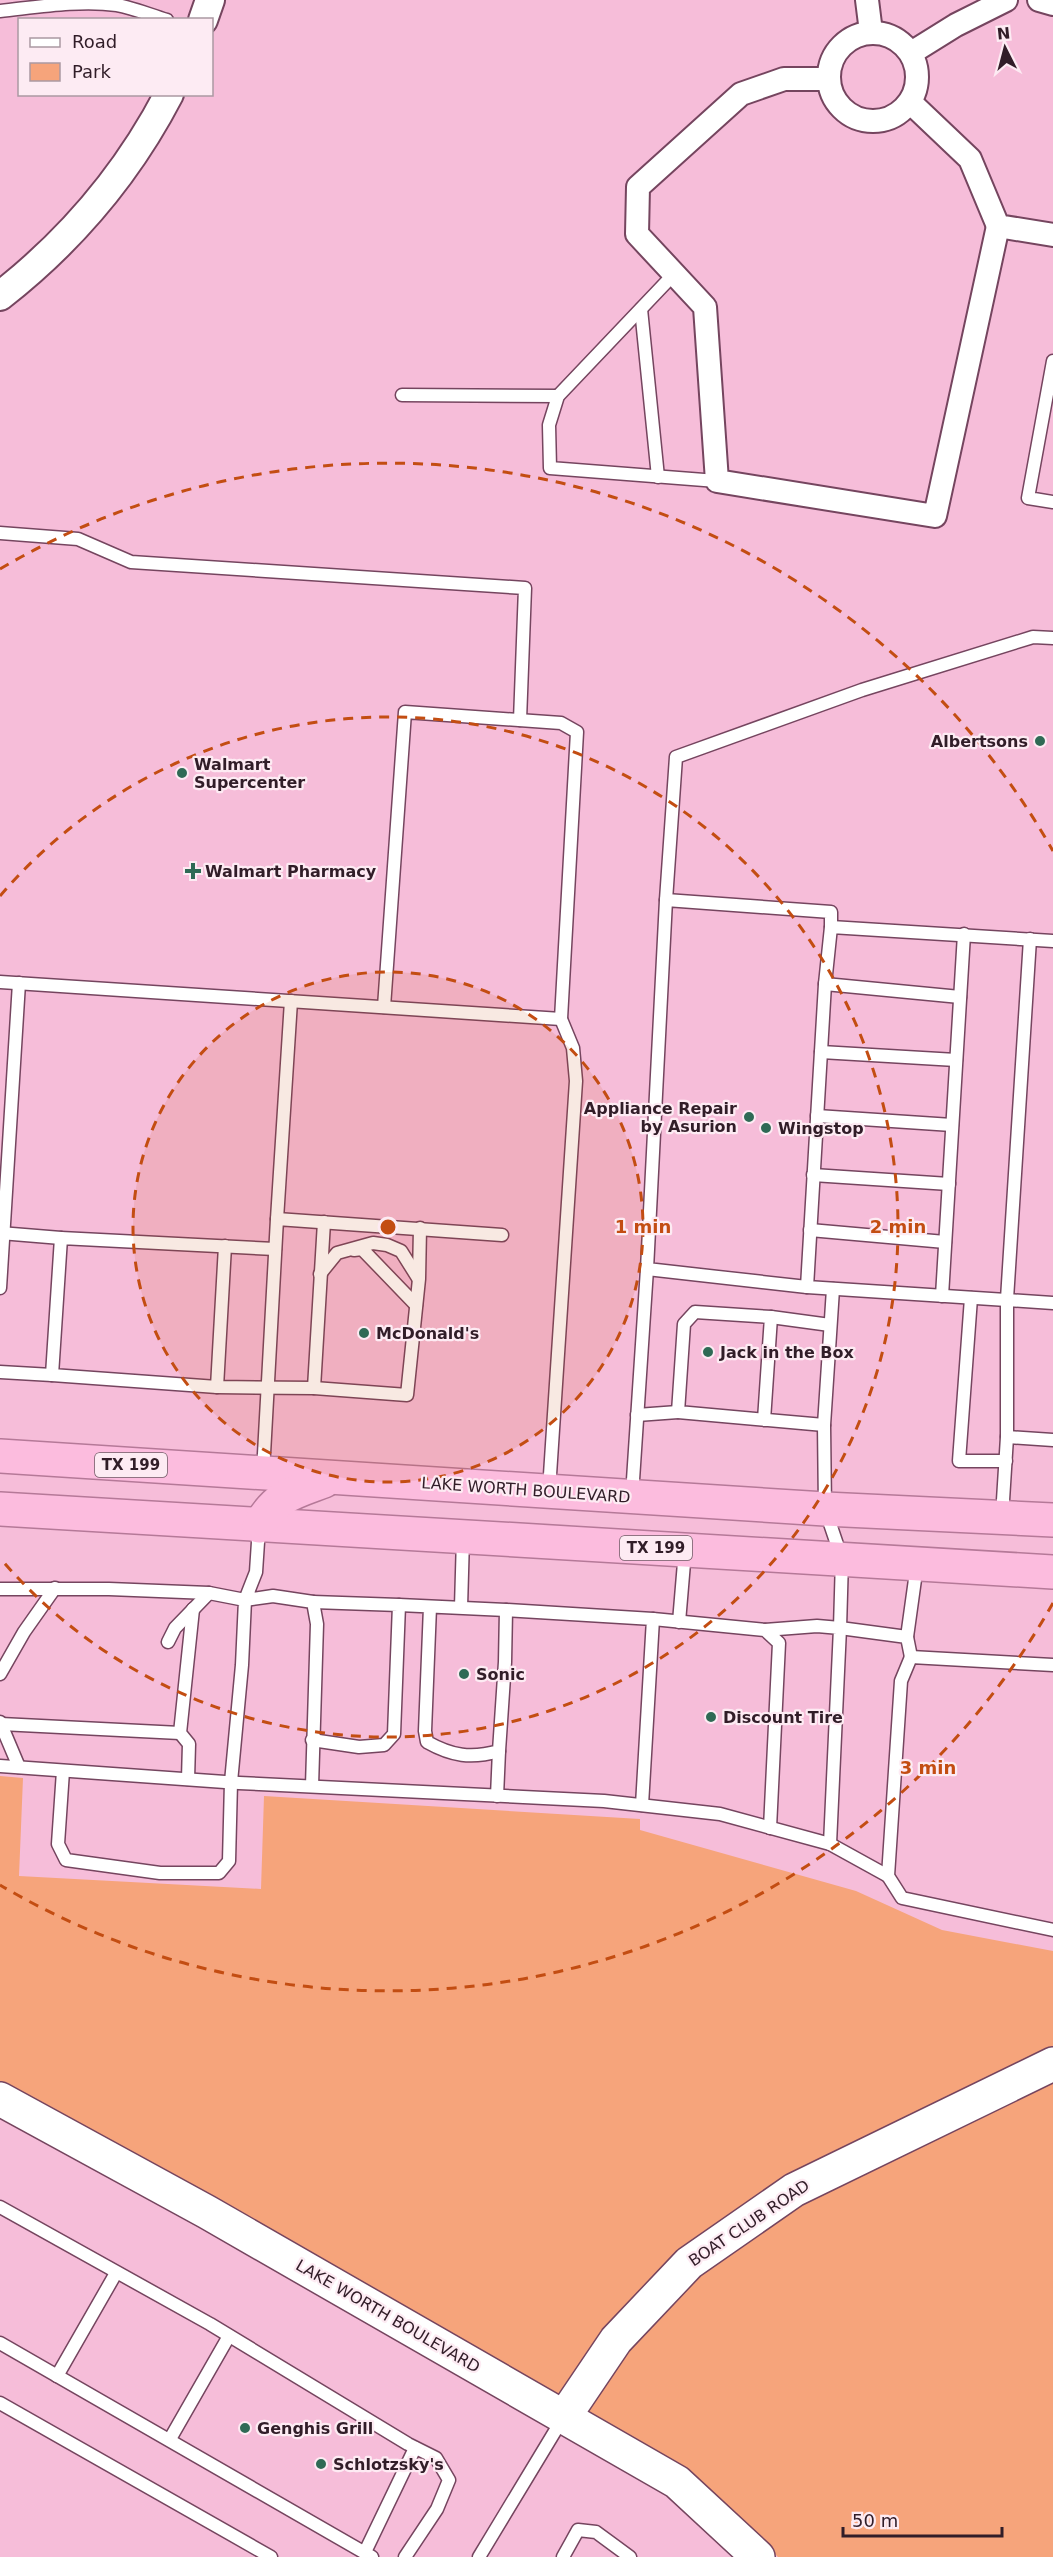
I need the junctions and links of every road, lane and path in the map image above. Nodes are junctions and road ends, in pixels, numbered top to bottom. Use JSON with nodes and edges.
{"nodes":[{"id":1,"x":210,"y":0,"type":"edge"},
{"id":2,"x":867,"y":0,"type":"edge"},
{"id":3,"x":1006,"y":0,"type":"edge"},
{"id":4,"x":1039,"y":0,"type":"edge"},
{"id":5,"x":1053,"y":4,"type":"edge"},
{"id":6,"x":0,"y":11,"type":"edge"},
{"id":7,"x":160,"y":18,"type":"edge"},
{"id":8,"x":204,"y":18,"type":"edge"},
{"id":9,"x":872,"y":32,"type":"junction"},
{"id":10,"x":911,"y":53,"type":"junction"},
{"id":11,"x":829,"y":79,"type":"junction"},
{"id":12,"x":168,"y":96,"type":"edge"},
{"id":13,"x":910,"y":102,"type":"junction"},
{"id":14,"x":998,"y":226,"type":"junction"},
{"id":15,"x":1053,"y":235,"type":"edge"},
{"id":16,"x":674,"y":274,"type":"junction"},
{"id":17,"x":0,"y":296,"type":"edge"},
{"id":18,"x":640,"y":309,"type":"junction"},
{"id":19,"x":1053,"y":361,"type":"edge"},
{"id":20,"x":402,"y":395,"type":"dead end"},
{"id":21,"x":558,"y":396,"type":"junction"},
{"id":22,"x":1049,"y":407,"type":"edge"},
{"id":23,"x":658,"y":477,"type":"junction"},
{"id":24,"x":717,"y":481,"type":"junction"},
{"id":25,"x":1053,"y":502,"type":"edge"},
{"id":26,"x":0,"y":533,"type":"edge"},
{"id":27,"x":1053,"y":638,"type":"edge"},
{"id":28,"x":520,"y":720,"type":"junction"},
{"id":29,"x":666,"y":900,"type":"junction"},
{"id":30,"x":831,"y":927,"type":"junction"},
{"id":31,"x":964,"y":934,"type":"junction"},
{"id":32,"x":1030,"y":939,"type":"junction"},
{"id":33,"x":1053,"y":941,"type":"edge"},
{"id":34,"x":0,"y":982,"type":"edge"},
{"id":35,"x":18,"y":983,"type":"junction"},
{"id":36,"x":825,"y":984,"type":"junction"},
{"id":37,"x":960,"y":997,"type":"junction"},
{"id":38,"x":291,"y":1001,"type":"junction"},
{"id":39,"x":384,"y":1007,"type":"junction"},
{"id":40,"x":561,"y":1019,"type":"junction"},
{"id":41,"x":821,"y":1052,"type":"junction"},
{"id":42,"x":956,"y":1060,"type":"junction"},
{"id":43,"x":817,"y":1116,"type":"junction"},
{"id":44,"x":952,"y":1125,"type":"junction"},
{"id":45,"x":813,"y":1174,"type":"junction"},
{"id":46,"x":949,"y":1184,"type":"junction"},
{"id":47,"x":277,"y":1220,"type":"junction"},
{"id":48,"x":324,"y":1222,"type":"junction"},
{"id":49,"x":420,"y":1228,"type":"junction"},
{"id":50,"x":810,"y":1230,"type":"junction"},
{"id":51,"x":2,"y":1234,"type":"edge"},
{"id":52,"x":502,"y":1234,"type":"dead end"},
{"id":53,"x":62,"y":1238,"type":"junction"},
{"id":54,"x":945,"y":1242,"type":"junction"},
{"id":55,"x":225,"y":1246,"type":"junction"},
{"id":56,"x":275,"y":1249,"type":"junction"},
{"id":57,"x":337,"y":1253,"type":"junction"},
{"id":58,"x":647,"y":1269,"type":"junction"},
{"id":59,"x":320,"y":1274,"type":"junction"},
{"id":60,"x":418,"y":1279,"type":"junction"},
{"id":61,"x":807,"y":1287,"type":"junction"},
{"id":62,"x":0,"y":1288,"type":"edge"},
{"id":63,"x":833,"y":1289,"type":"junction"},
{"id":64,"x":942,"y":1296,"type":"junction"},
{"id":65,"x":971,"y":1298,"type":"junction"},
{"id":66,"x":1007,"y":1299,"type":"junction"},
{"id":67,"x":1053,"y":1303,"type":"edge"},
{"id":68,"x":416,"y":1305,"type":"junction"},
{"id":69,"x":771,"y":1317,"type":"junction"},
{"id":70,"x":830,"y":1325,"type":"junction"},
{"id":71,"x":0,"y":1372,"type":"edge"},
{"id":72,"x":52,"y":1375,"type":"junction"},
{"id":73,"x":268,"y":1386,"type":"junction"},
{"id":74,"x":217,"y":1387,"type":"junction"},
{"id":75,"x":314,"y":1388,"type":"junction"},
{"id":76,"x":678,"y":1412,"type":"junction"},
{"id":77,"x":637,"y":1415,"type":"junction"},
{"id":78,"x":764,"y":1420,"type":"junction"},
{"id":79,"x":824,"y":1425,"type":"junction"},
{"id":80,"x":1007,"y":1437,"type":"junction"},
{"id":81,"x":1053,"y":1440,"type":"edge"},
{"id":82,"x":0,"y":1456,"type":"edge"},
{"id":83,"x":1006,"y":1461,"type":"junction"},
{"id":84,"x":263,"y":1473,"type":"junction"},
{"id":85,"x":332,"y":1478,"type":"junction"},
{"id":86,"x":549,"y":1491,"type":"junction"},
{"id":87,"x":632,"y":1497,"type":"junction"},
{"id":88,"x":0,"y":1509,"type":"edge"},
{"id":89,"x":825,"y":1509,"type":"junction"},
{"id":90,"x":1002,"y":1517,"type":"junction"},
{"id":91,"x":1053,"y":1520,"type":"edge"},
{"id":92,"x":208,"y":1523,"type":"junction"},
{"id":93,"x":259,"y":1526,"type":"junction"},
{"id":94,"x":463,"y":1538,"type":"junction"},
{"id":95,"x":685,"y":1550,"type":"junction"},
{"id":96,"x":842,"y":1559,"type":"junction"},
{"id":97,"x":917,"y":1565,"type":"junction"},
{"id":98,"x":1053,"y":1572,"type":"edge"},
{"id":99,"x":55,"y":1588,"type":"junction"},
{"id":100,"x":0,"y":1589,"type":"edge"},
{"id":101,"x":209,"y":1593,"type":"junction"},
{"id":102,"x":245,"y":1600,"type":"junction"},
{"id":103,"x":313,"y":1602,"type":"junction"},
{"id":104,"x":399,"y":1605,"type":"junction"},
{"id":105,"x":430,"y":1607,"type":"junction"},
{"id":106,"x":461,"y":1607,"type":"junction"},
{"id":107,"x":193,"y":1610,"type":"junction"},
{"id":108,"x":506,"y":1610,"type":"junction"},
{"id":109,"x":653,"y":1619,"type":"junction"},
{"id":110,"x":680,"y":1622,"type":"junction"},
{"id":111,"x":840,"y":1628,"type":"junction"},
{"id":112,"x":765,"y":1630,"type":"junction"},
{"id":113,"x":907,"y":1637,"type":"junction"},
{"id":114,"x":168,"y":1642,"type":"dead end"},
{"id":115,"x":911,"y":1657,"type":"junction"},
{"id":116,"x":1053,"y":1665,"type":"edge"},
{"id":117,"x":0,"y":1674,"type":"edge"},
{"id":118,"x":1,"y":1723,"type":"edge"},
{"id":119,"x":180,"y":1733,"type":"junction"},
{"id":120,"x":312,"y":1740,"type":"junction"},
{"id":121,"x":499,"y":1751,"type":"junction"},
{"id":122,"x":0,"y":1766,"type":"edge"},
{"id":123,"x":19,"y":1767,"type":"junction"},
{"id":124,"x":63,"y":1771,"type":"junction"},
{"id":125,"x":188,"y":1779,"type":"junction"},
{"id":126,"x":231,"y":1782,"type":"junction"},
{"id":127,"x":312,"y":1786,"type":"junction"},
{"id":128,"x":497,"y":1796,"type":"junction"},
{"id":129,"x":642,"y":1805,"type":"junction"},
{"id":130,"x":770,"y":1828,"type":"junction"},
{"id":131,"x":830,"y":1844,"type":"junction"},
{"id":132,"x":888,"y":1876,"type":"junction"},
{"id":133,"x":1053,"y":1930,"type":"edge"},
{"id":134,"x":1053,"y":2064,"type":"edge"},
{"id":135,"x":0,"y":2099,"type":"edge"},
{"id":136,"x":1,"y":2211,"type":"edge"},
{"id":137,"x":116,"y":2272,"type":"junction"},
{"id":138,"x":229,"y":2336,"type":"junction"},
{"id":139,"x":0,"y":2343,"type":"edge"},
{"id":140,"x":57,"y":2376,"type":"junction"},
{"id":141,"x":0,"y":2403,"type":"edge"},
{"id":142,"x":564,"y":2417,"type":"junction"},
{"id":143,"x":170,"y":2439,"type":"junction"},
{"id":144,"x":416,"y":2448,"type":"junction"},
{"id":145,"x":368,"y":2554,"type":"edge"},
{"id":146,"x":271,"y":2557,"type":"edge"},
{"id":147,"x":405,"y":2557,"type":"edge"},
{"id":148,"x":479,"y":2557,"type":"edge"},
{"id":149,"x":563,"y":2557,"type":"edge"},
{"id":150,"x":630,"y":2557,"type":"edge"},
{"id":151,"x":758,"y":2557,"type":"edge"}],
"edges":[{"from":1,"to":8,"type":"street"},
{"from":2,"to":9,"type":"street"},
{"from":3,"to":10,"type":"street"},
{"from":4,"to":5,"type":"street"},
{"from":6,"to":7,"type":"lane"},
{"from":9,"to":10,"type":"street"},
{"from":9,"to":11,"type":"street"},
{"from":10,"to":13,"type":"street"},
{"from":11,"to":13,"type":"street"},
{"from":11,"to":16,"type":"street"},
{"from":12,"to":17,"type":"street"},
{"from":13,"to":14,"type":"street"},
{"from":14,"to":15,"type":"street"},
{"from":14,"to":24,"type":"street"},
{"from":16,"to":18,"type":"lane"},
{"from":16,"to":24,"type":"street"},
{"from":18,"to":21,"type":"lane"},
{"from":18,"to":23,"type":"lane"},
{"from":19,"to":22,"type":"lane"},
{"from":20,"to":21,"type":"lane"},
{"from":21,"to":23,"type":"lane"},
{"from":22,"to":25,"type":"lane"},
{"from":23,"to":24,"type":"lane"},
{"from":26,"to":28,"type":"lane"},
{"from":27,"to":29,"type":"lane"},
{"from":28,"to":39,"type":"lane"},
{"from":28,"to":40,"type":"lane"},
{"from":29,"to":30,"type":"lane"},
{"from":29,"to":58,"type":"lane"},
{"from":30,"to":31,"type":"lane"},
{"from":30,"to":36,"type":"lane"},
{"from":31,"to":32,"type":"lane"},
{"from":31,"to":37,"type":"lane"},
{"from":32,"to":33,"type":"lane"},
{"from":32,"to":66,"type":"lane"},
{"from":34,"to":35,"type":"lane"},
{"from":35,"to":38,"type":"lane"},
{"from":35,"to":51,"type":"lane"},
{"from":36,"to":37,"type":"lane"},
{"from":36,"to":41,"type":"lane"},
{"from":37,"to":42,"type":"lane"},
{"from":38,"to":39,"type":"lane"},
{"from":38,"to":47,"type":"lane"},
{"from":39,"to":40,"type":"lane"},
{"from":40,"to":86,"type":"lane"},
{"from":41,"to":42,"type":"lane"},
{"from":41,"to":43,"type":"lane"},
{"from":42,"to":44,"type":"lane"},
{"from":43,"to":44,"type":"lane"},
{"from":43,"to":45,"type":"lane"},
{"from":44,"to":46,"type":"lane"},
{"from":45,"to":46,"type":"lane"},
{"from":45,"to":50,"type":"lane"},
{"from":46,"to":54,"type":"lane"},
{"from":47,"to":48,"type":"lane"},
{"from":47,"to":56,"type":"lane"},
{"from":48,"to":49,"type":"lane"},
{"from":48,"to":59,"type":"lane"},
{"from":49,"to":52,"type":"lane"},
{"from":49,"to":60,"type":"lane"},
{"from":50,"to":54,"type":"lane"},
{"from":50,"to":61,"type":"lane"},
{"from":51,"to":53,"type":"lane"},
{"from":51,"to":62,"type":"lane"},
{"from":53,"to":55,"type":"lane"},
{"from":53,"to":72,"type":"lane"},
{"from":54,"to":64,"type":"lane"},
{"from":55,"to":56,"type":"lane"},
{"from":55,"to":74,"type":"lane"},
{"from":56,"to":73,"type":"lane"},
{"from":57,"to":59,"type":"lane"},
{"from":57,"to":60,"type":"lane"},
{"from":57,"to":68,"type":"lane"},
{"from":58,"to":61,"type":"lane"},
{"from":58,"to":77,"type":"lane"},
{"from":59,"to":75,"type":"lane"},
{"from":60,"to":68,"type":"lane"},
{"from":61,"to":63,"type":"lane"},
{"from":63,"to":64,"type":"lane"},
{"from":63,"to":70,"type":"lane"},
{"from":64,"to":65,"type":"lane"},
{"from":65,"to":66,"type":"lane"},
{"from":65,"to":83,"type":"lane"},
{"from":66,"to":67,"type":"lane"},
{"from":66,"to":80,"type":"lane"},
{"from":68,"to":75,"type":"lane"},
{"from":69,"to":70,"type":"lane"},
{"from":69,"to":76,"type":"lane"},
{"from":69,"to":78,"type":"lane"},
{"from":70,"to":79,"type":"lane"},
{"from":71,"to":72,"type":"lane"},
{"from":72,"to":74,"type":"lane"},
{"from":73,"to":74,"type":"lane"},
{"from":73,"to":75,"type":"lane"},
{"from":73,"to":84,"type":"lane"},
{"from":76,"to":77,"type":"lane"},
{"from":76,"to":78,"type":"lane"},
{"from":77,"to":87,"type":"lane"},
{"from":78,"to":79,"type":"lane"},
{"from":79,"to":89,"type":"lane"},
{"from":80,"to":81,"type":"lane"},
{"from":80,"to":83,"type":"lane"},
{"from":82,"to":84,"type":"highway","name":"LAKE WORTH BOULEVARD","number":"TX 199"},
{"from":83,"to":90,"type":"lane"},
{"from":84,"to":85,"type":"highway","name":"LAKE WORTH BOULEVARD","number":"TX 199"},
{"from":84,"to":92,"type":"highway"},
{"from":85,"to":86,"type":"highway","name":"LAKE WORTH BOULEVARD","number":"TX 199"},
{"from":85,"to":93,"type":"highway"},
{"from":86,"to":87,"type":"highway","name":"LAKE WORTH BOULEVARD","number":"TX 199"},
{"from":87,"to":89,"type":"highway","name":"LAKE WORTH BOULEVARD","number":"TX 199"},
{"from":88,"to":92,"type":"highway","number":"TX 199"},
{"from":89,"to":90,"type":"highway","name":"LAKE WORTH BOULEVARD","number":"TX 199"},
{"from":89,"to":96,"type":"lane"},
{"from":90,"to":91,"type":"highway","name":"LAKE WORTH BOULEVARD","number":"TX 199"},
{"from":92,"to":93,"type":"highway","number":"TX 199"},
{"from":93,"to":94,"type":"highway","number":"TX 199"},
{"from":93,"to":102,"type":"lane"},
{"from":94,"to":95,"type":"highway","number":"TX 199"},
{"from":94,"to":106,"type":"lane"},
{"from":95,"to":96,"type":"highway","number":"TX 199"},
{"from":95,"to":110,"type":"lane"},
{"from":96,"to":97,"type":"highway","number":"TX 199"},
{"from":96,"to":111,"type":"lane"},
{"from":97,"to":98,"type":"highway","number":"TX 199"},
{"from":97,"to":113,"type":"lane"},
{"from":99,"to":100,"type":"lane"},
{"from":99,"to":101,"type":"lane"},
{"from":99,"to":117,"type":"lane"},
{"from":101,"to":102,"type":"lane"},
{"from":101,"to":107,"type":"lane"},
{"from":102,"to":103,"type":"lane"},
{"from":102,"to":126,"type":"lane"},
{"from":103,"to":104,"type":"lane"},
{"from":103,"to":120,"type":"lane"},
{"from":104,"to":105,"type":"lane"},
{"from":104,"to":120,"type":"lane"},
{"from":105,"to":106,"type":"lane"},
{"from":105,"to":121,"type":"lane"},
{"from":106,"to":108,"type":"lane"},
{"from":107,"to":114,"type":"lane"},
{"from":107,"to":119,"type":"lane"},
{"from":108,"to":109,"type":"lane"},
{"from":108,"to":121,"type":"lane"},
{"from":109,"to":110,"type":"lane"},
{"from":109,"to":129,"type":"lane"},
{"from":110,"to":112,"type":"lane"},
{"from":111,"to":112,"type":"lane"},
{"from":111,"to":113,"type":"lane"},
{"from":111,"to":131,"type":"lane"},
{"from":112,"to":130,"type":"lane"},
{"from":113,"to":115,"type":"lane"},
{"from":115,"to":116,"type":"lane"},
{"from":115,"to":132,"type":"lane"},
{"from":118,"to":119,"type":"lane"},
{"from":118,"to":123,"type":"lane"},
{"from":119,"to":125,"type":"lane"},
{"from":120,"to":127,"type":"lane"},
{"from":121,"to":128,"type":"lane"},
{"from":122,"to":123,"type":"lane"},
{"from":123,"to":124,"type":"lane"},
{"from":124,"to":125,"type":"lane"},
{"from":124,"to":126,"type":"lane"},
{"from":125,"to":126,"type":"lane"},
{"from":126,"to":127,"type":"lane"},
{"from":127,"to":128,"type":"lane"},
{"from":128,"to":129,"type":"lane"},
{"from":129,"to":130,"type":"lane"},
{"from":130,"to":131,"type":"lane"},
{"from":131,"to":132,"type":"lane"},
{"from":132,"to":133,"type":"lane"},
{"from":134,"to":142,"type":"main road","name":"BOAT CLUB ROAD"},
{"from":135,"to":142,"type":"main road","name":"LAKE WORTH BOULEVARD"},
{"from":136,"to":137,"type":"lane"},
{"from":137,"to":138,"type":"lane"},
{"from":137,"to":140,"type":"lane"},
{"from":138,"to":143,"type":"lane"},
{"from":138,"to":144,"type":"lane"},
{"from":139,"to":140,"type":"lane"},
{"from":140,"to":143,"type":"lane"},
{"from":141,"to":146,"type":"lane"},
{"from":142,"to":148,"type":"lane"},
{"from":142,"to":151,"type":"main road","name":"LAKE WORTH BOULEVARD"},
{"from":143,"to":145,"type":"lane"},
{"from":144,"to":145,"type":"lane"},
{"from":144,"to":147,"type":"lane"},
{"from":149,"to":150,"type":"lane"}]}
